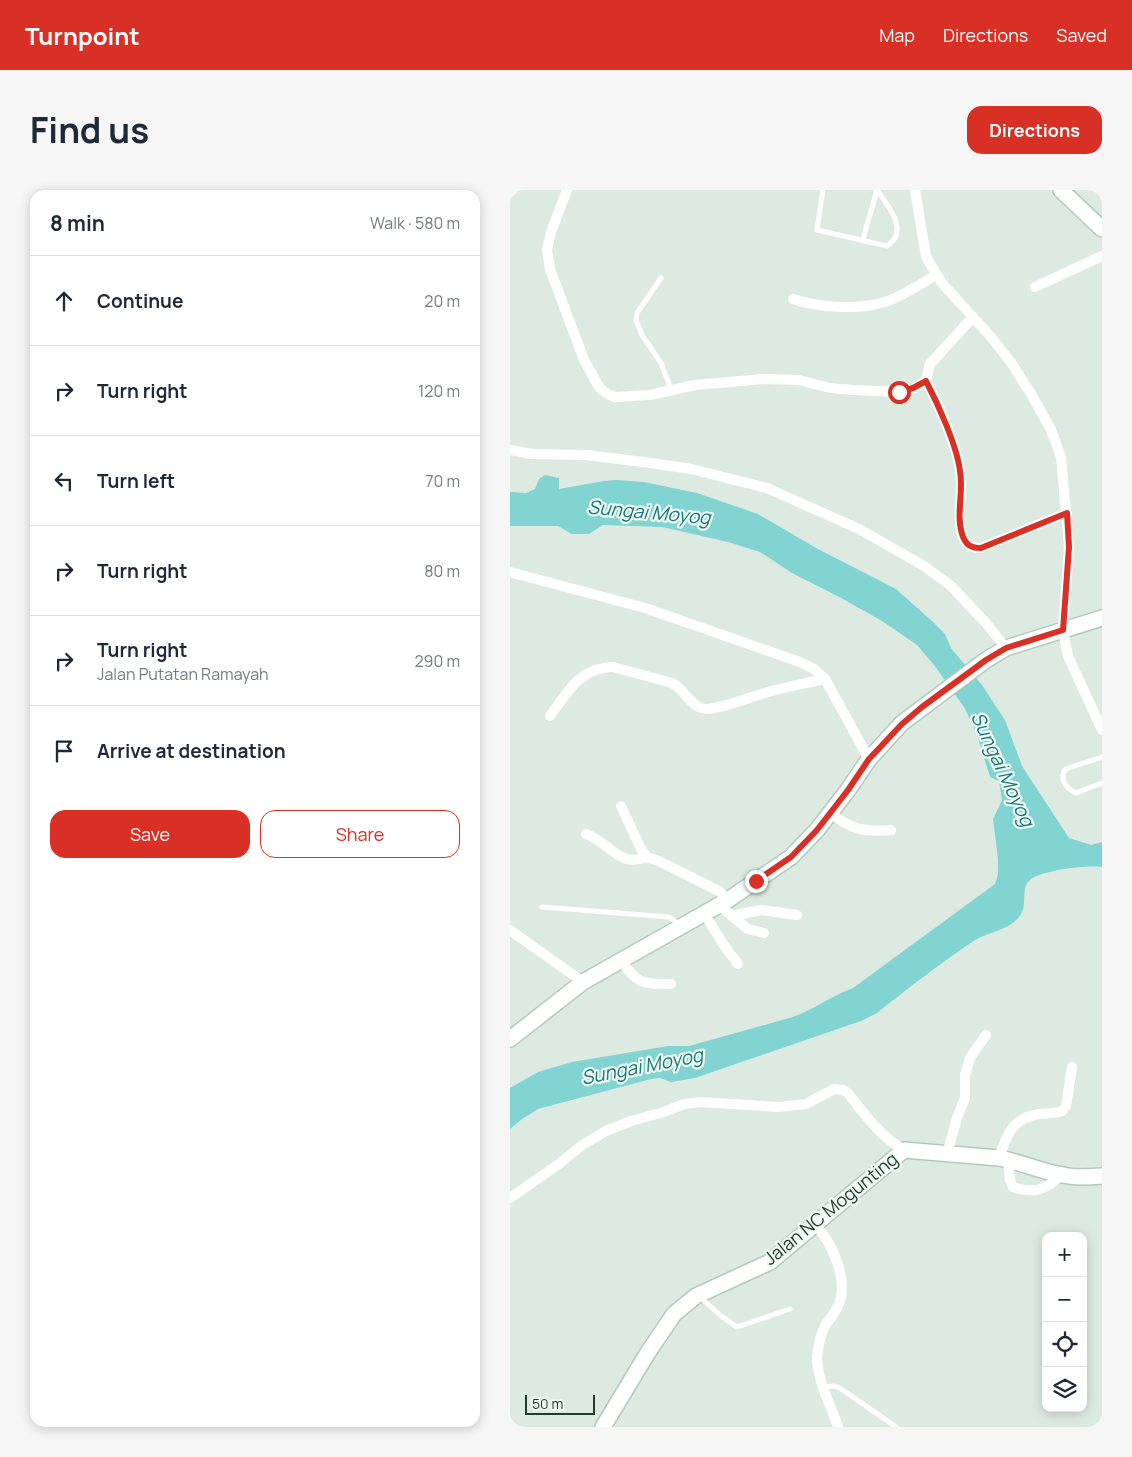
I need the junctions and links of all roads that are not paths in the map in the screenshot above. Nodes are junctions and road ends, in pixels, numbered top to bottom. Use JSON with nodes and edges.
{"nodes":[{"id":1,"x":567,"y":190,"type":"edge"},
{"id":2,"x":823,"y":190,"type":"edge"},
{"id":3,"x":877,"y":190,"type":"edge"},
{"id":4,"x":915,"y":190,"type":"edge"},
{"id":5,"x":1060,"y":190,"type":"edge"},
{"id":6,"x":1102,"y":229,"type":"edge"},
{"id":7,"x":863,"y":239,"type":"junction"},
{"id":8,"x":1102,"y":256,"type":"edge"},
{"id":9,"x":936,"y":275,"type":"junction"},
{"id":10,"x":661,"y":278,"type":"dead end"},
{"id":11,"x":1035,"y":287,"type":"dead end"},
{"id":12,"x":793,"y":299,"type":"dead end"},
{"id":13,"x":973,"y":317,"type":"junction"},
{"id":14,"x":926,"y":381,"type":"junction"},
{"id":15,"x":671,"y":389,"type":"junction"},
{"id":16,"x":510,"y":450,"type":"edge"},
{"id":17,"x":1067,"y":513,"type":"junction"},
{"id":18,"x":510,"y":572,"type":"edge"},
{"id":19,"x":1102,"y":618,"type":"edge"},
{"id":20,"x":1063,"y":630,"type":"junction"},
{"id":21,"x":1006,"y":648,"type":"junction"},
{"id":22,"x":825,"y":679,"type":"junction"},
{"id":23,"x":550,"y":716,"type":"dead end"},
{"id":24,"x":1102,"y":730,"type":"edge"},
{"id":25,"x":1102,"y":757,"type":"edge"},
{"id":26,"x":869,"y":759,"type":"junction"},
{"id":27,"x":1102,"y":783,"type":"edge"},
{"id":28,"x":621,"y":806,"type":"dead end"},
{"id":29,"x":830,"y":813,"type":"junction"},
{"id":30,"x":891,"y":830,"type":"dead end"},
{"id":31,"x":586,"y":834,"type":"dead end"},
{"id":32,"x":647,"y":857,"type":"junction"},
{"id":33,"x":723,"y":902,"type":"junction"},
{"id":34,"x":542,"y":907,"type":"dead end"},
{"id":35,"x":704,"y":913,"type":"junction"},
{"id":36,"x":798,"y":915,"type":"dead end"},
{"id":37,"x":732,"y":916,"type":"junction"},
{"id":38,"x":682,"y":926,"type":"junction"},
{"id":39,"x":510,"y":930,"type":"edge"},
{"id":40,"x":764,"y":933,"type":"dead end"},
{"id":41,"x":620,"y":960,"type":"junction"},
{"id":42,"x":738,"y":964,"type":"dead end"},
{"id":43,"x":583,"y":982,"type":"junction"},
{"id":44,"x":670,"y":984,"type":"dead end"},
{"id":45,"x":986,"y":1034,"type":"dead end"},
{"id":46,"x":510,"y":1039,"type":"edge"},
{"id":47,"x":1072,"y":1067,"type":"dead end"},
{"id":48,"x":904,"y":1150,"type":"junction"},
{"id":49,"x":947,"y":1154,"type":"junction"},
{"id":50,"x":1004,"y":1158,"type":"junction"},
{"id":51,"x":1061,"y":1175,"type":"junction"},
{"id":52,"x":1102,"y":1176,"type":"edge"},
{"id":53,"x":510,"y":1198,"type":"edge"},
{"id":54,"x":815,"y":1224,"type":"junction"},
{"id":55,"x":698,"y":1295,"type":"junction"},
{"id":56,"x":790,"y":1309,"type":"dead end"},
{"id":57,"x":823,"y":1387,"type":"junction"},
{"id":58,"x":603,"y":1427,"type":"edge"},
{"id":59,"x":838,"y":1427,"type":"edge"},
{"id":60,"x":896,"y":1427,"type":"edge"}],
"edges":[{"from":1,"to":15,"type":"street"},
{"from":2,"to":7,"type":"lane"},
{"from":3,"to":7,"type":"lane"},
{"from":3,"to":7,"type":"lane"},
{"from":4,"to":9,"type":"street"},
{"from":5,"to":6,"type":"main road"},
{"from":8,"to":11,"type":"street"},
{"from":9,"to":12,"type":"street"},
{"from":9,"to":13,"type":"street"},
{"from":10,"to":15,"type":"lane"},
{"from":13,"to":14,"type":"street"},
{"from":13,"to":17,"type":"street"},
{"from":14,"to":15,"type":"street"},
{"from":14,"to":17,"type":"street"},
{"from":16,"to":21,"type":"street"},
{"from":17,"to":20,"type":"street"},
{"from":18,"to":22,"type":"street"},
{"from":19,"to":20,"type":"main road"},
{"from":20,"to":21,"type":"main road"},
{"from":20,"to":24,"type":"street"},
{"from":21,"to":26,"type":"main road"},
{"from":22,"to":23,"type":"street"},
{"from":22,"to":26,"type":"street"},
{"from":25,"to":27,"type":"lane"},
{"from":26,"to":29,"type":"main road"},
{"from":28,"to":32,"type":"street"},
{"from":29,"to":30,"type":"street"},
{"from":29,"to":33,"type":"main road"},
{"from":31,"to":32,"type":"street"},
{"from":32,"to":33,"type":"street"},
{"from":33,"to":35,"type":"main road"},
{"from":33,"to":37,"type":"street"},
{"from":34,"to":38,"type":"lane"},
{"from":35,"to":38,"type":"main road"},
{"from":35,"to":42,"type":"street"},
{"from":36,"to":37,"type":"street"},
{"from":37,"to":40,"type":"street"},
{"from":38,"to":41,"type":"main road"},
{"from":39,"to":43,"type":"street"},
{"from":41,"to":43,"type":"main road"},
{"from":41,"to":44,"type":"street"},
{"from":43,"to":46,"type":"main road"},
{"from":45,"to":49,"type":"street"},
{"from":47,"to":50,"type":"street"},
{"from":48,"to":49,"type":"main road","name":"Jalan NC Mogunting"},
{"from":48,"to":53,"type":"street"},
{"from":48,"to":54,"type":"main road","name":"Jalan NC Mogunting"},
{"from":49,"to":50,"type":"main road","name":"Jalan NC Mogunting"},
{"from":50,"to":51,"type":"main road","name":"Jalan NC Mogunting"},
{"from":50,"to":51,"type":"street"},
{"from":51,"to":52,"type":"main road","name":"Jalan NC Mogunting"},
{"from":54,"to":55,"type":"main road","name":"Jalan NC Mogunting"},
{"from":54,"to":57,"type":"street"},
{"from":55,"to":56,"type":"lane"},
{"from":55,"to":58,"type":"main road","name":"Jalan NC Mogunting"},
{"from":57,"to":59,"type":"street"},
{"from":57,"to":60,"type":"lane"}]}
